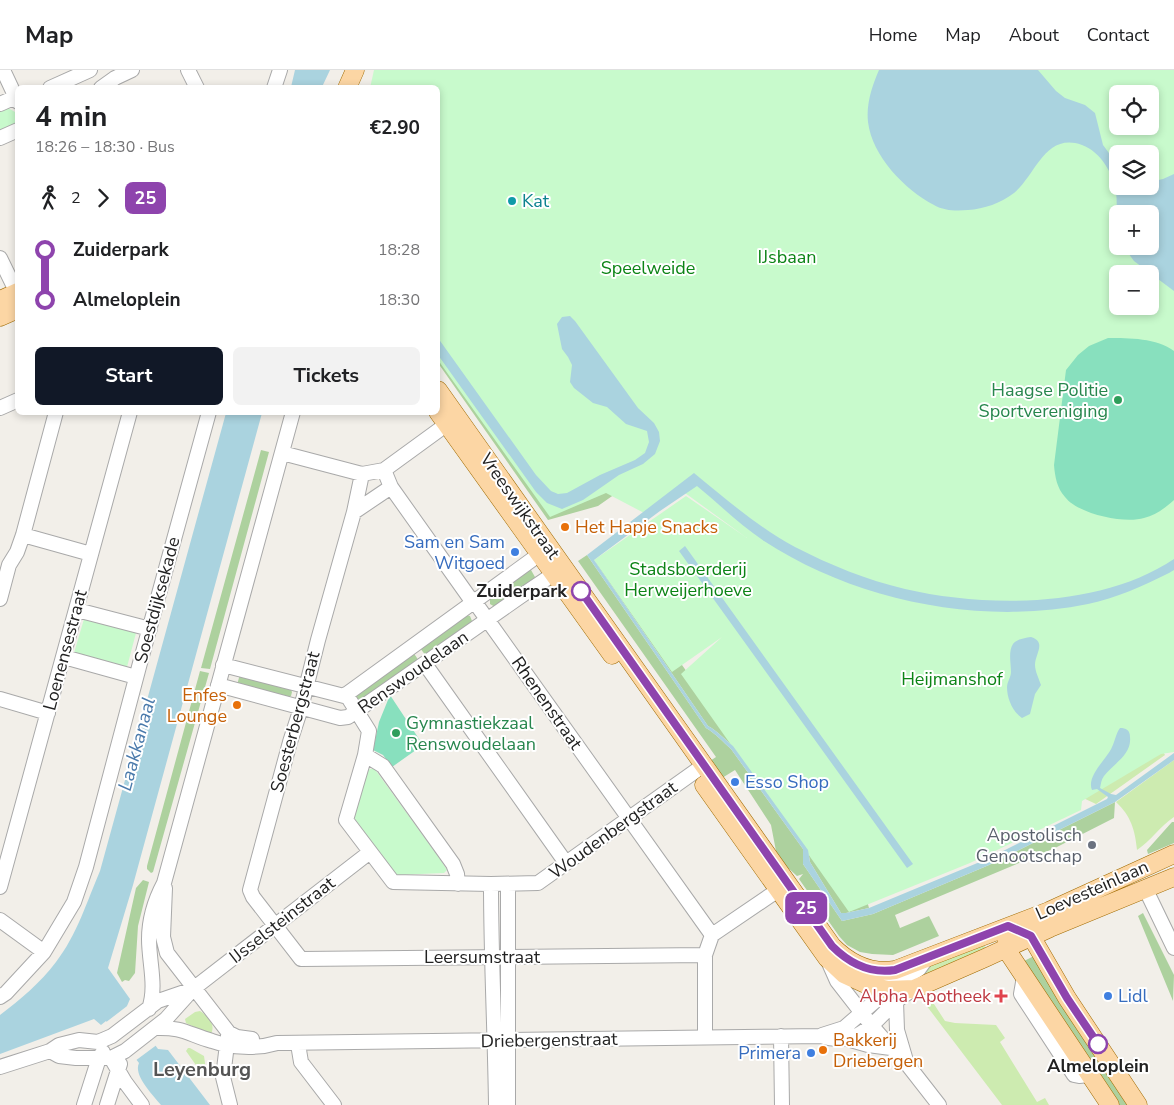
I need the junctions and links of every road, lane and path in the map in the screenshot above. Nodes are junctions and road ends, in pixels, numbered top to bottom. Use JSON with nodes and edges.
{"nodes":[{"id":1,"x":3,"y":70,"type":"edge"},
{"id":2,"x":90,"y":70,"type":"edge"},
{"id":3,"x":100,"y":70,"type":"edge"},
{"id":4,"x":132,"y":70,"type":"edge"},
{"id":5,"x":188,"y":70,"type":"edge"},
{"id":6,"x":280,"y":70,"type":"edge"},
{"id":7,"x":355,"y":70,"type":"edge"},
{"id":8,"x":364,"y":70,"type":"edge"},
{"id":9,"x":57,"y":85,"type":"edge"},
{"id":10,"x":104,"y":85,"type":"edge"},
{"id":11,"x":107,"y":85,"type":"edge"},
{"id":12,"x":196,"y":85,"type":"edge"},
{"id":13,"x":275,"y":85,"type":"edge"},
{"id":14,"x":348,"y":85,"type":"edge"},
{"id":15,"x":359,"y":85,"type":"edge"},
{"id":16,"x":15,"y":94,"type":"edge"},
{"id":17,"x":15,"y":99,"type":"edge"},
{"id":18,"x":0,"y":104,"type":"edge"},
{"id":19,"x":15,"y":131,"type":"edge"},
{"id":20,"x":0,"y":138,"type":"edge"},
{"id":21,"x":0,"y":258,"type":"edge"},
{"id":22,"x":15,"y":293,"type":"edge"},
{"id":23,"x":15,"y":295,"type":"edge"},
{"id":24,"x":15,"y":296,"type":"edge"},
{"id":25,"x":0,"y":300,"type":"edge"},
{"id":26,"x":0,"y":317,"type":"edge"},
{"id":27,"x":440,"y":396,"type":"edge"},
{"id":28,"x":15,"y":401,"type":"edge"},
{"id":29,"x":0,"y":408,"type":"edge"},
{"id":30,"x":55,"y":415,"type":"edge"},
{"id":31,"x":129,"y":415,"type":"edge"},
{"id":32,"x":208,"y":415,"type":"edge"},
{"id":33,"x":292,"y":415,"type":"edge"},
{"id":34,"x":447,"y":418,"type":"edge"},
{"id":35,"x":282,"y":453,"type":"junction"},
{"id":36,"x":384,"y":470,"type":"junction"},
{"id":37,"x":362,"y":474,"type":"junction"},
{"id":38,"x":391,"y":487,"type":"junction"},
{"id":39,"x":354,"y":512,"type":"junction"},
{"id":40,"x":23,"y":535,"type":"junction"},
{"id":41,"x":545,"y":551,"type":"junction"},
{"id":42,"x":90,"y":554,"type":"junction"},
{"id":43,"x":4,"y":564,"type":"edge"},
{"id":44,"x":559,"y":571,"type":"junction"},
{"id":45,"x":0,"y":599,"type":"edge"},
{"id":46,"x":474,"y":601,"type":"junction"},
{"id":47,"x":77,"y":610,"type":"junction"},
{"id":48,"x":487,"y":620,"type":"junction"},
{"id":49,"x":150,"y":629,"type":"junction"},
{"id":50,"x":64,"y":657,"type":"junction"},
{"id":51,"x":425,"y":664,"type":"junction"},
{"id":52,"x":223,"y":665,"type":"junction"},
{"id":53,"x":136,"y":677,"type":"junction"},
{"id":54,"x":218,"y":685,"type":"junction"},
{"id":55,"x":306,"y":687,"type":"junction"},
{"id":56,"x":346,"y":694,"type":"junction"},
{"id":57,"x":0,"y":700,"type":"edge"},
{"id":58,"x":301,"y":708,"type":"junction"},
{"id":59,"x":358,"y":711,"type":"junction"},
{"id":60,"x":48,"y":712,"type":"junction"},
{"id":61,"x":365,"y":755,"type":"junction"},
{"id":62,"x":699,"y":768,"type":"junction"},
{"id":63,"x":629,"y":819,"type":"junction"},
{"id":64,"x":370,"y":852,"type":"junction"},
{"id":65,"x":1174,"y":854,"type":"edge"},
{"id":66,"x":566,"y":864,"type":"junction"},
{"id":67,"x":1174,"y":876,"type":"edge"},
{"id":68,"x":164,"y":882,"type":"junction"},
{"id":69,"x":458,"y":884,"type":"junction"},
{"id":70,"x":491,"y":884,"type":"junction"},
{"id":71,"x":508,"y":884,"type":"junction"},
{"id":72,"x":783,"y":886,"type":"junction"},
{"id":73,"x":0,"y":887,"type":"edge"},
{"id":74,"x":1145,"y":888,"type":"junction"},
{"id":75,"x":0,"y":920,"type":"edge"},
{"id":76,"x":276,"y":925,"type":"junction"},
{"id":77,"x":1008,"y":926,"type":"junction"},
{"id":78,"x":712,"y":935,"type":"junction"},
{"id":79,"x":1031,"y":936,"type":"junction"},
{"id":80,"x":1174,"y":948,"type":"edge"},
{"id":81,"x":1006,"y":949,"type":"junction"},
{"id":82,"x":44,"y":952,"type":"junction"},
{"id":83,"x":705,"y":955,"type":"junction"},
{"id":84,"x":491,"y":957,"type":"junction"},
{"id":85,"x":507,"y":957,"type":"junction"},
{"id":86,"x":827,"y":958,"type":"junction"},
{"id":87,"x":927,"y":958,"type":"junction"},
{"id":88,"x":877,"y":972,"type":"junction"},
{"id":89,"x":193,"y":988,"type":"junction"},
{"id":90,"x":914,"y":989,"type":"joint"},
{"id":91,"x":892,"y":992,"type":"junction"},
{"id":92,"x":0,"y":997,"type":"edge"},
{"id":93,"x":145,"y":1012,"type":"junction"},
{"id":94,"x":863,"y":1013,"type":"junction"},
{"id":95,"x":875,"y":1024,"type":"junction"},
{"id":96,"x":154,"y":1029,"type":"junction"},
{"id":97,"x":113,"y":1035,"type":"junction"},
{"id":98,"x":781,"y":1036,"type":"junction"},
{"id":99,"x":821,"y":1036,"type":"junction"},
{"id":100,"x":705,"y":1038,"type":"junction"},
{"id":101,"x":227,"y":1039,"type":"junction"},
{"id":102,"x":847,"y":1039,"type":"junction"},
{"id":103,"x":501,"y":1040,"type":"junction"},
{"id":104,"x":298,"y":1044,"type":"junction"},
{"id":105,"x":50,"y":1051,"type":"junction"},
{"id":106,"x":900,"y":1055,"type":"junction"},
{"id":107,"x":109,"y":1062,"type":"junction"},
{"id":108,"x":0,"y":1067,"type":"edge"},
{"id":109,"x":90,"y":1088,"type":"junction"},
{"id":110,"x":111,"y":1101,"type":"edge"},
{"id":111,"x":84,"y":1105,"type":"edge"},
{"id":112,"x":142,"y":1105,"type":"edge"},
{"id":113,"x":230,"y":1105,"type":"edge"},
{"id":114,"x":334,"y":1105,"type":"edge"},
{"id":115,"x":496,"y":1105,"type":"edge"},
{"id":116,"x":508,"y":1105,"type":"edge"},
{"id":117,"x":782,"y":1105,"type":"edge"},
{"id":118,"x":939,"y":1105,"type":"edge"},
{"id":119,"x":1110,"y":1105,"type":"edge"},
{"id":120,"x":1138,"y":1105,"type":"edge"}],
"edges":[{"from":1,"to":16,"type":"street"},
{"from":2,"to":9,"type":"street"},
{"from":3,"to":10,"type":"street"},
{"from":4,"to":11,"type":"street"},
{"from":5,"to":12,"type":"street"},
{"from":6,"to":13,"type":"street"},
{"from":7,"to":14,"type":"main road"},
{"from":8,"to":15,"type":"main road"},
{"from":17,"to":18,"type":"street"},
{"from":19,"to":20,"type":"street"},
{"from":21,"to":22,"type":"street"},
{"from":23,"to":25,"type":"main road"},
{"from":24,"to":26,"type":"main road"},
{"from":27,"to":34,"type":"main road","name":"Vreeswijkstraat"},
{"from":28,"to":29,"type":"street"},
{"from":30,"to":40,"type":"street"},
{"from":31,"to":42,"type":"street","name":"Loenensestraat"},
{"from":32,"to":49,"type":"street","name":"Soestdijksekade"},
{"from":33,"to":35,"type":"street"},
{"from":34,"to":36,"type":"street"},
{"from":34,"to":41,"type":"main road","name":"Vreeswijkstraat"},
{"from":35,"to":37,"type":"street"},
{"from":35,"to":52,"type":"street"},
{"from":36,"to":37,"type":"street"},
{"from":36,"to":38,"type":"street","name":"Rhenenstraat"},
{"from":37,"to":39,"type":"street","name":"Soesterbergstraat"},
{"from":38,"to":39,"type":"street"},
{"from":38,"to":46,"type":"street","name":"Rhenenstraat"},
{"from":39,"to":55,"type":"street","name":"Soesterbergstraat"},
{"from":40,"to":42,"type":"street"},
{"from":40,"to":43,"type":"street"},
{"from":41,"to":44,"type":"main road","name":"Vreeswijkstraat"},
{"from":41,"to":46,"type":"street","name":"Renswoudelaan"},
{"from":42,"to":47,"type":"street","name":"Loenensestraat"},
{"from":43,"to":45,"type":"street"},
{"from":44,"to":48,"type":"street","name":"Renswoudelaan"},
{"from":44,"to":62,"type":"main road","name":"Vreeswijkstraat"},
{"from":46,"to":48,"type":"street","name":"Rhenenstraat"},
{"from":46,"to":56,"type":"street","name":"Renswoudelaan"},
{"from":47,"to":49,"type":"street"},
{"from":47,"to":50,"type":"street","name":"Loenensestraat"},
{"from":48,"to":51,"type":"street","name":"Renswoudelaan"},
{"from":48,"to":63,"type":"street","name":"Rhenenstraat"},
{"from":49,"to":53,"type":"street","name":"Soestdijksekade"},
{"from":50,"to":53,"type":"street"},
{"from":50,"to":60,"type":"street","name":"Loenensestraat"},
{"from":51,"to":59,"type":"street","name":"Renswoudelaan"},
{"from":51,"to":66,"type":"street"},
{"from":52,"to":54,"type":"street"},
{"from":52,"to":55,"type":"street","name":"Renswoudelaan"},
{"from":53,"to":82,"type":"street","name":"Soestdijksekade"},
{"from":54,"to":58,"type":"street","name":"Renswoudelaan"},
{"from":54,"to":68,"type":"street"},
{"from":55,"to":56,"type":"street","name":"Renswoudelaan"},
{"from":55,"to":58,"type":"street","name":"Soesterbergstraat"},
{"from":56,"to":59,"type":"street","name":"Woudenbergstraat"},
{"from":57,"to":60,"type":"street"},
{"from":58,"to":59,"type":"street","name":"Renswoudelaan"},
{"from":58,"to":76,"type":"street","name":"Soesterbergstraat"},
{"from":59,"to":61,"type":"street","name":"Woudenbergstraat"},
{"from":60,"to":73,"type":"street","name":"Loenensestraat"},
{"from":61,"to":64,"type":"street","name":"Woudenbergstraat"},
{"from":61,"to":69,"type":"street"},
{"from":62,"to":63,"type":"street","name":"Woudenbergstraat"},
{"from":62,"to":72,"type":"main road","name":"Vreeswijkstraat"},
{"from":63,"to":66,"type":"street","name":"Woudenbergstraat"},
{"from":63,"to":78,"type":"street","name":"Rhenenstraat"},
{"from":64,"to":69,"type":"street","name":"Woudenbergstraat"},
{"from":64,"to":76,"type":"street","name":"IJsselsteinstraat"},
{"from":65,"to":77,"type":"main road","name":"Loevesteinlaan"},
{"from":66,"to":71,"type":"street","name":"Woudenbergstraat"},
{"from":67,"to":74,"type":"main road","name":"Loevesteinlaan"},
{"from":68,"to":89,"type":"street"},
{"from":68,"to":93,"type":"street"},
{"from":69,"to":70,"type":"street","name":"Woudenbergstraat"},
{"from":70,"to":71,"type":"street","name":"Woudenbergstraat"},
{"from":70,"to":84,"type":"street"},
{"from":71,"to":85,"type":"street"},
{"from":72,"to":78,"type":"street"},
{"from":72,"to":86,"type":"main road","name":"Vreeswijkstraat"},
{"from":72,"to":88,"type":"main road","name":"Vreeswijkstraat"},
{"from":74,"to":79,"type":"main road","name":"Loevesteinlaan"},
{"from":74,"to":80,"type":"street"},
{"from":75,"to":82,"type":"street"},
{"from":76,"to":84,"type":"street","name":"Leersumstraat"},
{"from":76,"to":89,"type":"street","name":"IJsselsteinstraat"},
{"from":77,"to":79,"type":"main road"},
{"from":77,"to":81,"type":"main road"},
{"from":77,"to":87,"type":"main road","name":"Loevesteinlaan"},
{"from":78,"to":83,"type":"street"},
{"from":79,"to":81,"type":"main road","name":"Loevesteinlaan"},
{"from":79,"to":120,"type":"main road"},
{"from":81,"to":90,"type":"main road","name":"Loevesteinlaan"},
{"from":81,"to":119,"type":"main road"},
{"from":82,"to":92,"type":"street","name":"Soestdijksekade"},
{"from":83,"to":85,"type":"street","name":"Leersumstraat"},
{"from":83,"to":100,"type":"street"},
{"from":84,"to":85,"type":"street","name":"Leersumstraat"},
{"from":84,"to":103,"type":"street"},
{"from":85,"to":103,"type":"street"},
{"from":86,"to":91,"type":"main road","name":"Vreeswijkstraat"},
{"from":86,"to":94,"type":"street","name":"Vreeswijkstraat"},
{"from":87,"to":88,"type":"main road"},
{"from":87,"to":91,"type":"street","name":"Driebergenstraat"},
{"from":88,"to":91,"type":"street","name":"Vreeswijkstraat"},
{"from":89,"to":93,"type":"street"},
{"from":89,"to":96,"type":"street"},
{"from":89,"to":101,"type":"street"},
{"from":90,"to":91,"type":"main road","name":"Vreeswijkstraat"},
{"from":91,"to":94,"type":"street","name":"Driebergenstraat"},
{"from":91,"to":95,"type":"street","name":"Driebergenstraat"},
{"from":91,"to":106,"type":"street","name":"Vreeswijkstraat"},
{"from":93,"to":97,"type":"street"},
{"from":94,"to":95,"type":"street","name":"Vreeswijkstraat"},
{"from":94,"to":99,"type":"street","name":"Driebergenstraat"},
{"from":95,"to":102,"type":"street","name":"Driebergenstraat"},
{"from":95,"to":106,"type":"street","name":"Vreeswijkstraat"},
{"from":96,"to":101,"type":"street","name":"Driebergenstraat"},
{"from":96,"to":107,"type":"street"},
{"from":97,"to":105,"type":"street"},
{"from":97,"to":107,"type":"street"},
{"from":98,"to":99,"type":"street","name":"Driebergenstraat"},
{"from":98,"to":100,"type":"street","name":"Driebergenstraat"},
{"from":98,"to":117,"type":"street"},
{"from":99,"to":102,"type":"street","name":"Driebergenstraat"},
{"from":100,"to":103,"type":"street","name":"Driebergenstraat"},
{"from":101,"to":104,"type":"street","name":"Driebergenstraat"},
{"from":101,"to":113,"type":"street"},
{"from":102,"to":106,"type":"street"},
{"from":103,"to":104,"type":"street","name":"Driebergenstraat"},
{"from":103,"to":115,"type":"street"},
{"from":103,"to":116,"type":"street"},
{"from":104,"to":114,"type":"street"},
{"from":105,"to":107,"type":"street"},
{"from":105,"to":108,"type":"street"},
{"from":106,"to":118,"type":"street","name":"Vreeswijkstraat"},
{"from":107,"to":109,"type":"street"},
{"from":107,"to":110,"type":"street"},
{"from":107,"to":112,"type":"street"},
{"from":109,"to":110,"type":"street"},
{"from":109,"to":111,"type":"street"},
{"from":110,"to":112,"type":"street"}]}
